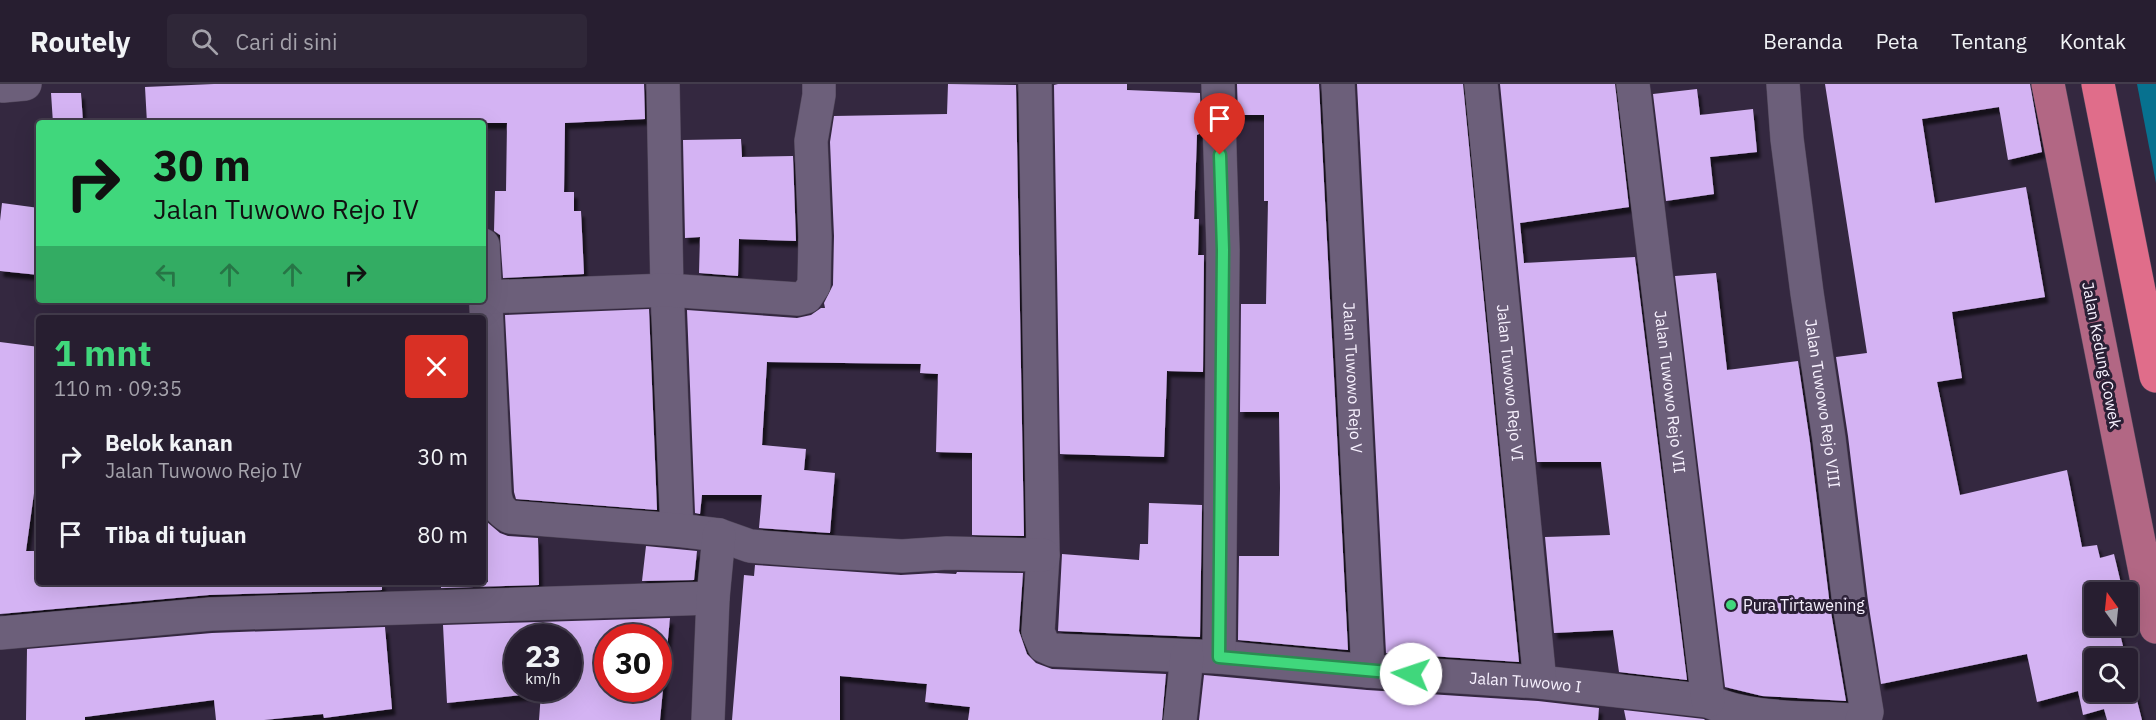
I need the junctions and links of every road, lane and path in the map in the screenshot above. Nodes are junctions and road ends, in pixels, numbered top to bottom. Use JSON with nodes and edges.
{"nodes":[{"id":1,"x":663,"y":84,"type":"edge"},
{"id":2,"x":819,"y":84,"type":"edge"},
{"id":3,"x":1035,"y":84,"type":"edge"},
{"id":4,"x":1218,"y":84,"type":"edge"},
{"id":5,"x":1338,"y":84,"type":"edge"},
{"id":6,"x":1481,"y":84,"type":"edge"},
{"id":7,"x":1633,"y":84,"type":"edge"},
{"id":8,"x":1783,"y":84,"type":"edge"},
{"id":9,"x":2048,"y":84,"type":"edge"},
{"id":10,"x":2098,"y":84,"type":"edge"},
{"id":11,"x":667,"y":290,"type":"junction"},
{"id":12,"x":486,"y":297,"type":"joint"},
{"id":13,"x":2156,"y":376,"type":"edge"},
{"id":14,"x":486,"y":379,"type":"edge"},
{"id":15,"x":677,"y":530,"type":"junction"},
{"id":16,"x":719,"y":535,"type":"junction"},
{"id":17,"x":1043,"y":555,"type":"junction"},
{"id":18,"x":714,"y":598,"type":"junction"},
{"id":19,"x":2156,"y":627,"type":"edge"},
{"id":20,"x":0,"y":633,"type":"edge"},
{"id":21,"x":1220,"y":646,"type":"junction"},
{"id":22,"x":1187,"y":656,"type":"junction"},
{"id":23,"x":1368,"y":671,"type":"junction"},
{"id":24,"x":1540,"y":682,"type":"junction"},
{"id":25,"x":1708,"y":701,"type":"junction"},
{"id":26,"x":708,"y":720,"type":"edge"},
{"id":27,"x":1180,"y":720,"type":"edge"},
{"id":28,"x":1850,"y":720,"type":"edge"},
{"id":29,"x":1862,"y":720,"type":"edge"}],
"edges":[{"from":1,"to":11,"type":"street"},
{"from":2,"to":11,"type":"street"},
{"from":3,"to":17,"type":"street"},
{"from":4,"to":21,"type":"street"},
{"from":5,"to":23,"type":"street","name":"Jalan Tuwowo Rejo V"},
{"from":6,"to":24,"type":"street","name":"Jalan Tuwowo Rejo VI"},
{"from":7,"to":25,"type":"street","name":"Jalan Tuwowo Rejo VII"},
{"from":8,"to":29,"type":"street","name":"Jalan Tuwowo Rejo VIII"},
{"from":9,"to":19,"type":"main road","name":"Jalan Kedung Cowek"},
{"from":10,"to":13,"type":"highway"},
{"from":11,"to":12,"type":"street"},
{"from":11,"to":15,"type":"street"},
{"from":12,"to":14,"type":"street"},
{"from":14,"to":15,"type":"street"},
{"from":15,"to":16,"type":"street"},
{"from":16,"to":17,"type":"street"},
{"from":16,"to":18,"type":"street"},
{"from":17,"to":22,"type":"street","name":"Jalan Tuwowo I"},
{"from":18,"to":20,"type":"street"},
{"from":18,"to":26,"type":"street"},
{"from":21,"to":22,"type":"street","name":"Jalan Tuwowo I"},
{"from":21,"to":23,"type":"street","name":"Jalan Tuwowo I"},
{"from":22,"to":27,"type":"street"},
{"from":23,"to":24,"type":"street","name":"Jalan Tuwowo I"},
{"from":24,"to":25,"type":"street","name":"Jalan Tuwowo I"},
{"from":25,"to":28,"type":"street"}]}
